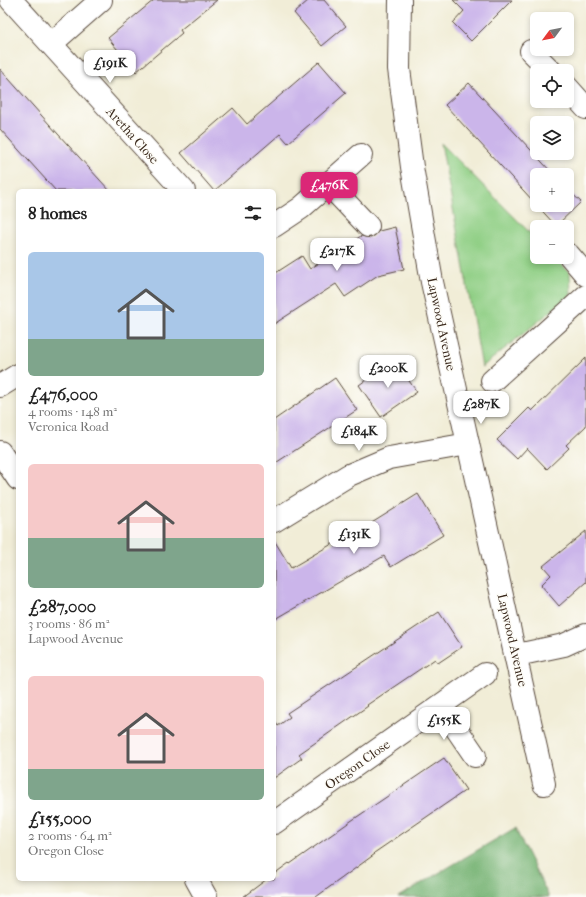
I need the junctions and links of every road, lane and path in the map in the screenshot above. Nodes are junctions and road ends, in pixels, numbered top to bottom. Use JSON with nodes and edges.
{"nodes":[{"id":1,"x":11,"y":0,"type":"edge"},
{"id":2,"x":101,"y":0,"type":"edge"},
{"id":3,"x":400,"y":0,"type":"edge"},
{"id":4,"x":51,"y":44,"type":"junction"},
{"id":5,"x":537,"y":56,"type":"edge"},
{"id":6,"x":544,"y":64,"type":"edge"},
{"id":7,"x":361,"y":155,"type":"dead end"},
{"id":8,"x":328,"y":184,"type":"junction"},
{"id":9,"x":182,"y":189,"type":"edge"},
{"id":10,"x":276,"y":225,"type":"edge"},
{"id":11,"x":368,"y":226,"type":"dead end"},
{"id":12,"x":574,"y":261,"type":"edge"},
{"id":13,"x":586,"y":275,"type":"edge"},
{"id":14,"x":586,"y":296,"type":"edge"},
{"id":15,"x":16,"y":377,"type":"edge"},
{"id":16,"x":492,"y":381,"type":"dead end"},
{"id":17,"x":0,"y":386,"type":"edge"},
{"id":18,"x":468,"y":444,"type":"junction"},
{"id":19,"x":0,"y":452,"type":"edge"},
{"id":20,"x":16,"y":475,"type":"edge"},
{"id":21,"x":276,"y":520,"type":"edge"},
{"id":22,"x":586,"y":635,"type":"edge"},
{"id":23,"x":517,"y":655,"type":"junction"},
{"id":24,"x":485,"y":674,"type":"dead end"},
{"id":25,"x":441,"y":706,"type":"junction"},
{"id":26,"x":475,"y":756,"type":"dead end"},
{"id":27,"x":544,"y":784,"type":"dead end"},
{"id":28,"x":276,"y":821,"type":"edge"},
{"id":29,"x":197,"y":881,"type":"edge"},
{"id":30,"x":206,"y":897,"type":"edge"}],
"edges":[{"from":1,"to":4,"type":"street","name":"Aretha Close"},
{"from":2,"to":4,"type":"street"},
{"from":3,"to":18,"type":"street","name":"Lapwood Avenue"},
{"from":4,"to":9,"type":"street","name":"Aretha Close"},
{"from":5,"to":6,"type":"street"},
{"from":7,"to":8,"type":"street"},
{"from":8,"to":10,"type":"street"},
{"from":8,"to":11,"type":"street"},
{"from":12,"to":13,"type":"street"},
{"from":14,"to":16,"type":"street"},
{"from":15,"to":17,"type":"street"},
{"from":18,"to":21,"type":"street"},
{"from":18,"to":23,"type":"street","name":"Lapwood Avenue"},
{"from":19,"to":20,"type":"street"},
{"from":22,"to":23,"type":"street"},
{"from":23,"to":27,"type":"street","name":"Lapwood Avenue"},
{"from":24,"to":25,"type":"street","name":"Oregon Close"},
{"from":25,"to":26,"type":"street"},
{"from":25,"to":28,"type":"street","name":"Oregon Close"},
{"from":29,"to":30,"type":"street"}]}
